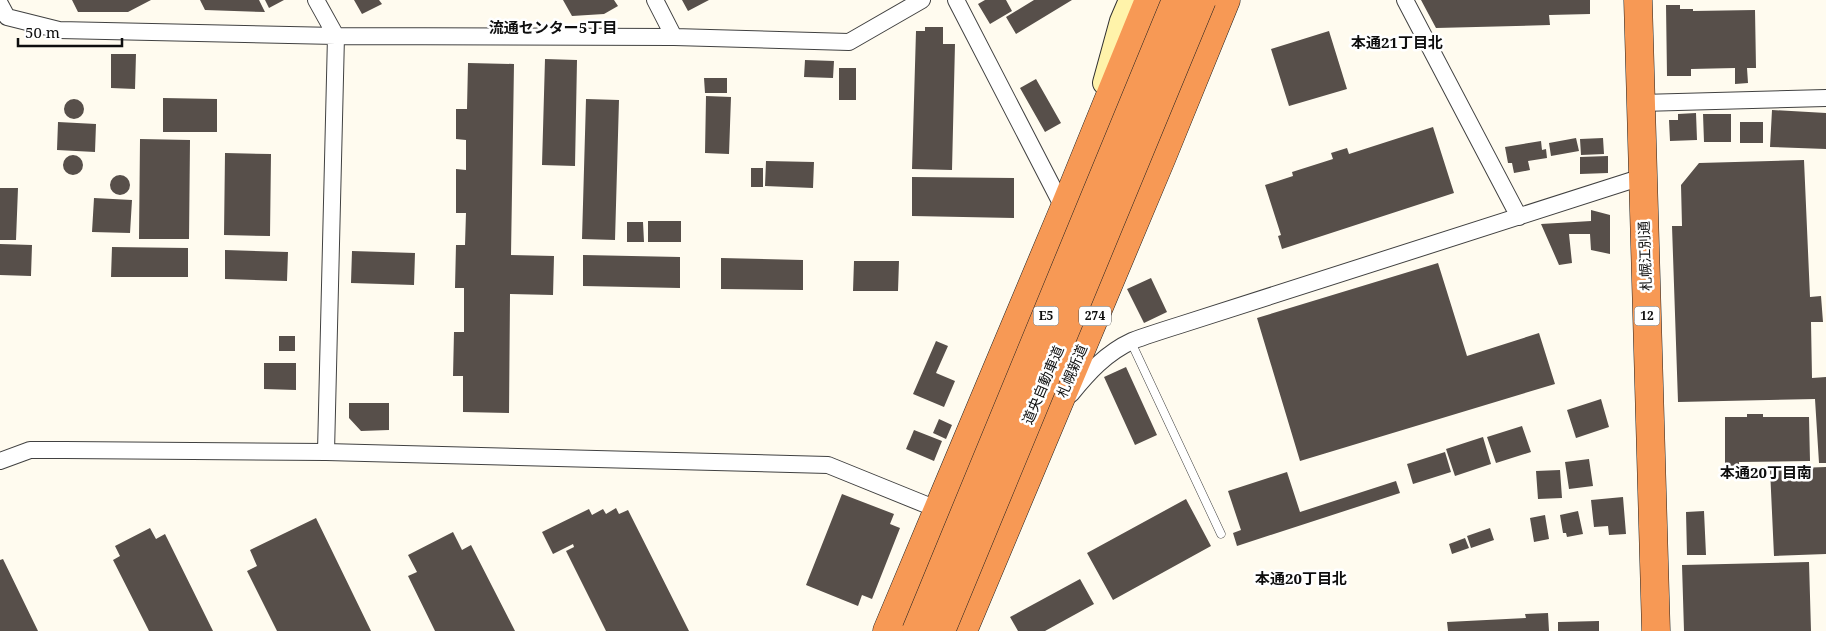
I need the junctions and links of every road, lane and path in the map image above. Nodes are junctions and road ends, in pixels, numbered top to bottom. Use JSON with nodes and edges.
{"nodes":[{"id":1,"x":316,"y":0,"type":"edge"},
{"id":2,"x":655,"y":0,"type":"edge"},
{"id":3,"x":922,"y":0,"type":"edge"},
{"id":4,"x":956,"y":0,"type":"edge"},
{"id":5,"x":1130,"y":0,"type":"edge"},
{"id":6,"x":1149,"y":0,"type":"edge"},
{"id":7,"x":1176,"y":0,"type":"edge"},
{"id":8,"x":1202,"y":0,"type":"edge"},
{"id":9,"x":1226,"y":0,"type":"edge"},
{"id":10,"x":1405,"y":0,"type":"edge"},
{"id":11,"x":1638,"y":0,"type":"edge"},
{"id":12,"x":0,"y":4,"type":"edge"},
{"id":13,"x":336,"y":36,"type":"junction"},
{"id":14,"x":674,"y":37,"type":"junction"},
{"id":15,"x":1826,"y":98,"type":"edge"},
{"id":16,"x":1641,"y":103,"type":"junction"},
{"id":17,"x":1085,"y":157,"type":"junction"},
{"id":18,"x":1642,"y":177,"type":"junction"},
{"id":19,"x":1064,"y":208,"type":"junction"},
{"id":20,"x":1519,"y":217,"type":"junction"},
{"id":21,"x":1131,"y":342,"type":"junction"},
{"id":22,"x":1053,"y":415,"type":"junction"},
{"id":23,"x":326,"y":452,"type":"junction"},
{"id":24,"x":0,"y":461,"type":"edge"},
{"id":25,"x":938,"y":510,"type":"junction"},
{"id":26,"x":1221,"y":534,"type":"dead end"},
{"id":27,"x":1002,"y":536,"type":"junction"},
{"id":28,"x":888,"y":631,"type":"edge"},
{"id":29,"x":916,"y":631,"type":"edge"},
{"id":30,"x":941,"y":631,"type":"edge"},
{"id":31,"x":963,"y":631,"type":"edge"},
{"id":32,"x":1656,"y":631,"type":"edge"}],
"edges":[{"from":1,"to":13,"type":"street"},
{"from":2,"to":14,"type":"street"},
{"from":3,"to":14,"type":"street"},
{"from":4,"to":19,"type":"street"},
{"from":5,"to":17,"type":"street"},
{"from":6,"to":17,"type":"highway"},
{"from":7,"to":29,"type":"highway","name":"道央自動車道","number":"E5","bridge":true},
{"from":8,"to":30,"type":"highway","name":"道央自動車道","number":"E5","bridge":true},
{"from":9,"to":22,"type":"highway","name":"札幌新道","number":"274"},
{"from":10,"to":20,"type":"street"},
{"from":11,"to":16,"type":"highway","name":"札幌江別通","number":"12"},
{"from":12,"to":13,"type":"street"},
{"from":13,"to":14,"type":"street"},
{"from":13,"to":23,"type":"street"},
{"from":15,"to":16,"type":"street"},
{"from":16,"to":18,"type":"highway","name":"札幌江別通","number":"12"},
{"from":17,"to":19,"type":"highway"},
{"from":18,"to":20,"type":"street"},
{"from":18,"to":32,"type":"highway","name":"札幌江別通","number":"12"},
{"from":19,"to":25,"type":"highway"},
{"from":20,"to":21,"type":"street"},
{"from":21,"to":22,"type":"street"},
{"from":21,"to":26,"type":"lane"},
{"from":22,"to":27,"type":"highway","name":"札幌新道","number":"274"},
{"from":23,"to":24,"type":"street"},
{"from":23,"to":25,"type":"street"},
{"from":25,"to":27,"type":"street"},
{"from":25,"to":28,"type":"highway"},
{"from":27,"to":31,"type":"highway","name":"札幌新道","number":"274"}]}
